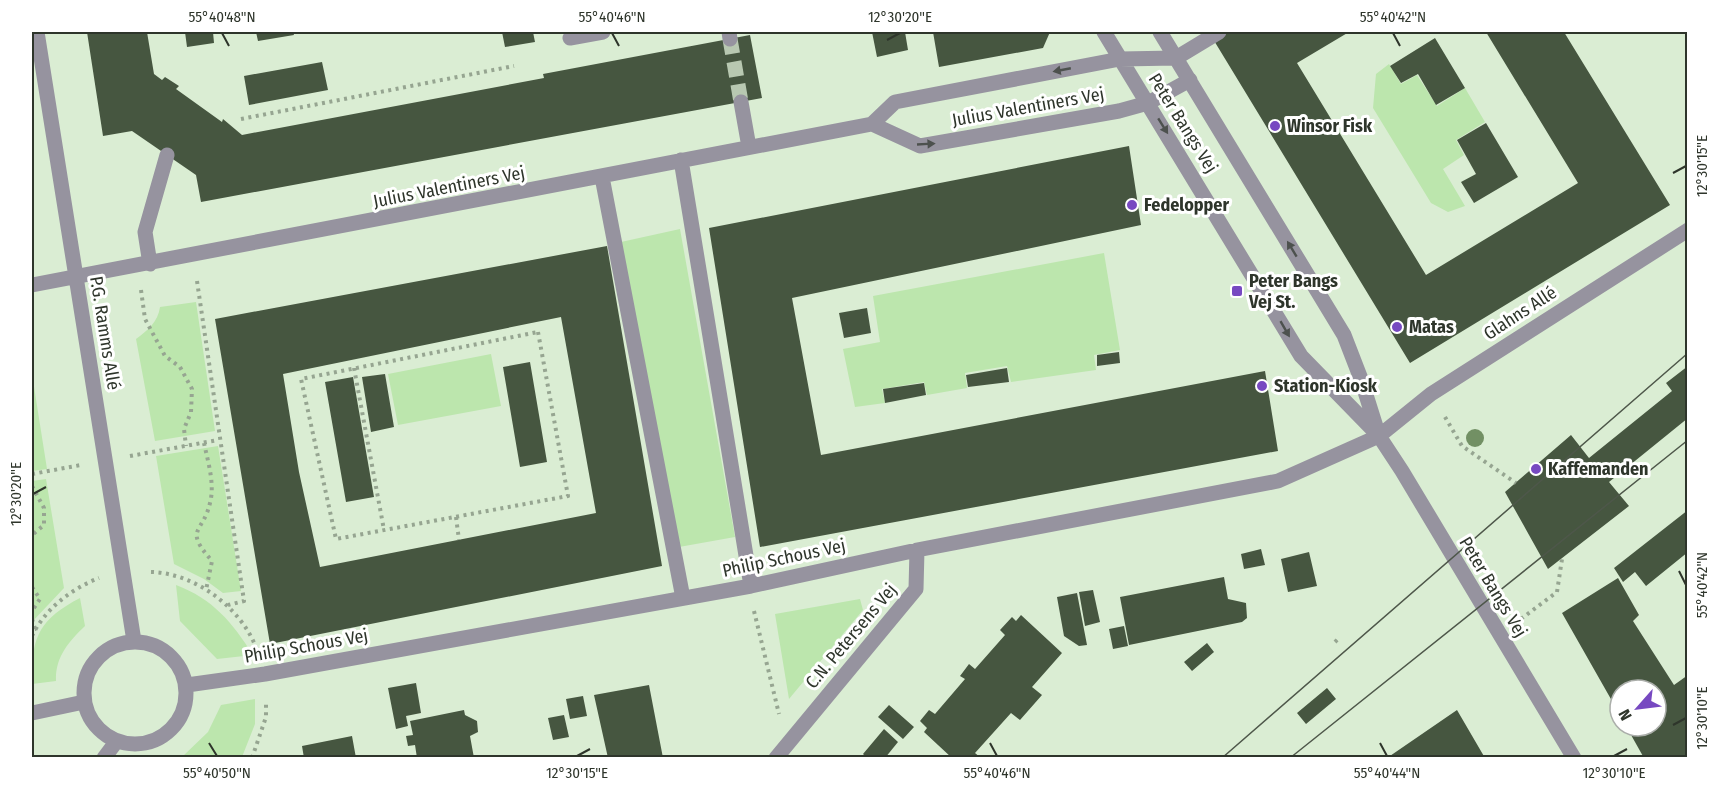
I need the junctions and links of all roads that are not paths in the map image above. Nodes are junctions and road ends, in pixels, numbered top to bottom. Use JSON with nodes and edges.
{"nodes":[{"id":1,"x":37,"y":32,"type":"edge"},
{"id":2,"x":603,"y":32,"type":"edge"},
{"id":3,"x":1104,"y":32,"type":"edge"},
{"id":4,"x":1160,"y":32,"type":"edge"},
{"id":5,"x":1219,"y":32,"type":"edge"},
{"id":6,"x":570,"y":38,"type":"dead end"},
{"id":7,"x":1176,"y":58,"type":"junction"},
{"id":8,"x":1120,"y":59,"type":"junction"},
{"id":9,"x":1190,"y":80,"type":"junction"},
{"id":10,"x":741,"y":102,"type":"tunnel mouth"},
{"id":11,"x":1148,"y":103,"type":"junction"},
{"id":12,"x":872,"y":124,"type":"junction"},
{"id":13,"x":749,"y":147,"type":"junction"},
{"id":14,"x":167,"y":155,"type":"dead end"},
{"id":15,"x":681,"y":160,"type":"junction"},
{"id":16,"x":602,"y":177,"type":"junction"},
{"id":17,"x":1688,"y":230,"type":"edge"},
{"id":18,"x":143,"y":265,"type":"junction"},
{"id":19,"x":76,"y":277,"type":"junction"},
{"id":20,"x":32,"y":285,"type":"edge"},
{"id":21,"x":1379,"y":436,"type":"junction"},
{"id":22,"x":917,"y":550,"type":"junction"},
{"id":23,"x":751,"y":586,"type":"junction"},
{"id":24,"x":683,"y":598,"type":"junction"},
{"id":25,"x":134,"y":641,"type":"junction"},
{"id":26,"x":187,"y":685,"type":"junction"},
{"id":27,"x":84,"y":702,"type":"junction"},
{"id":28,"x":32,"y":713,"type":"edge"},
{"id":29,"x":116,"y":742,"type":"junction"},
{"id":30,"x":104,"y":758,"type":"edge"},
{"id":31,"x":776,"y":758,"type":"edge"},
{"id":32,"x":1574,"y":758,"type":"edge"}],
"edges":[{"from":1,"to":19,"type":"street","name":"P.G. Ramms Allé"},
{"from":2,"to":6,"type":"street"},
{"from":3,"to":8,"type":"street","name":"Peter Bangs Vej"},
{"from":4,"to":7,"type":"street","name":"Peter Bangs Vej"},
{"from":5,"to":7,"type":"street"},
{"from":7,"to":8,"type":"street","name":"Julius Valentiners Vej"},
{"from":7,"to":9,"type":"street","name":"Peter Bangs Vej"},
{"from":8,"to":11,"type":"street","name":"Peter Bangs Vej"},
{"from":8,"to":12,"type":"street","name":"Julius Valentiners Vej","one_way":true},
{"from":9,"to":11,"type":"street","name":"Julius Valentiners Vej"},
{"from":21,"to":9,"type":"street","name":"Peter Bangs Vej","one_way":true},
{"from":10,"to":13,"type":"street"},
{"from":12,"to":11,"type":"street","name":"Julius Valentiners Vej","one_way":true},
{"from":11,"to":21,"type":"street","name":"Peter Bangs Vej","one_way":true},
{"from":12,"to":13,"type":"street","name":"Julius Valentiners Vej"},
{"from":13,"to":15,"type":"street","name":"Julius Valentiners Vej"},
{"from":14,"to":18,"type":"street"},
{"from":15,"to":16,"type":"street","name":"Julius Valentiners Vej"},
{"from":15,"to":23,"type":"street"},
{"from":16,"to":18,"type":"street","name":"Julius Valentiners Vej"},
{"from":16,"to":24,"type":"street"},
{"from":17,"to":21,"type":"street","name":"Glahns Allé"},
{"from":18,"to":19,"type":"street","name":"Julius Valentiners Vej"},
{"from":19,"to":20,"type":"street","name":"Julius Valentiners Vej"},
{"from":19,"to":25,"type":"street","name":"P.G. Ramms Allé"},
{"from":21,"to":22,"type":"street","name":"Philip Schous Vej"},
{"from":21,"to":32,"type":"street","name":"Peter Bangs Vej"},
{"from":22,"to":23,"type":"street","name":"Philip Schous Vej"},
{"from":22,"to":31,"type":"street","name":"C.N. Petersens Vej"},
{"from":23,"to":24,"type":"street","name":"Philip Schous Vej"},
{"from":24,"to":26,"type":"street","name":"Philip Schous Vej"},
{"from":25,"to":26,"type":"street"},
{"from":25,"to":27,"type":"street"},
{"from":26,"to":29,"type":"street"},
{"from":27,"to":28,"type":"street"},
{"from":27,"to":29,"type":"street"},
{"from":29,"to":30,"type":"street"}]}
